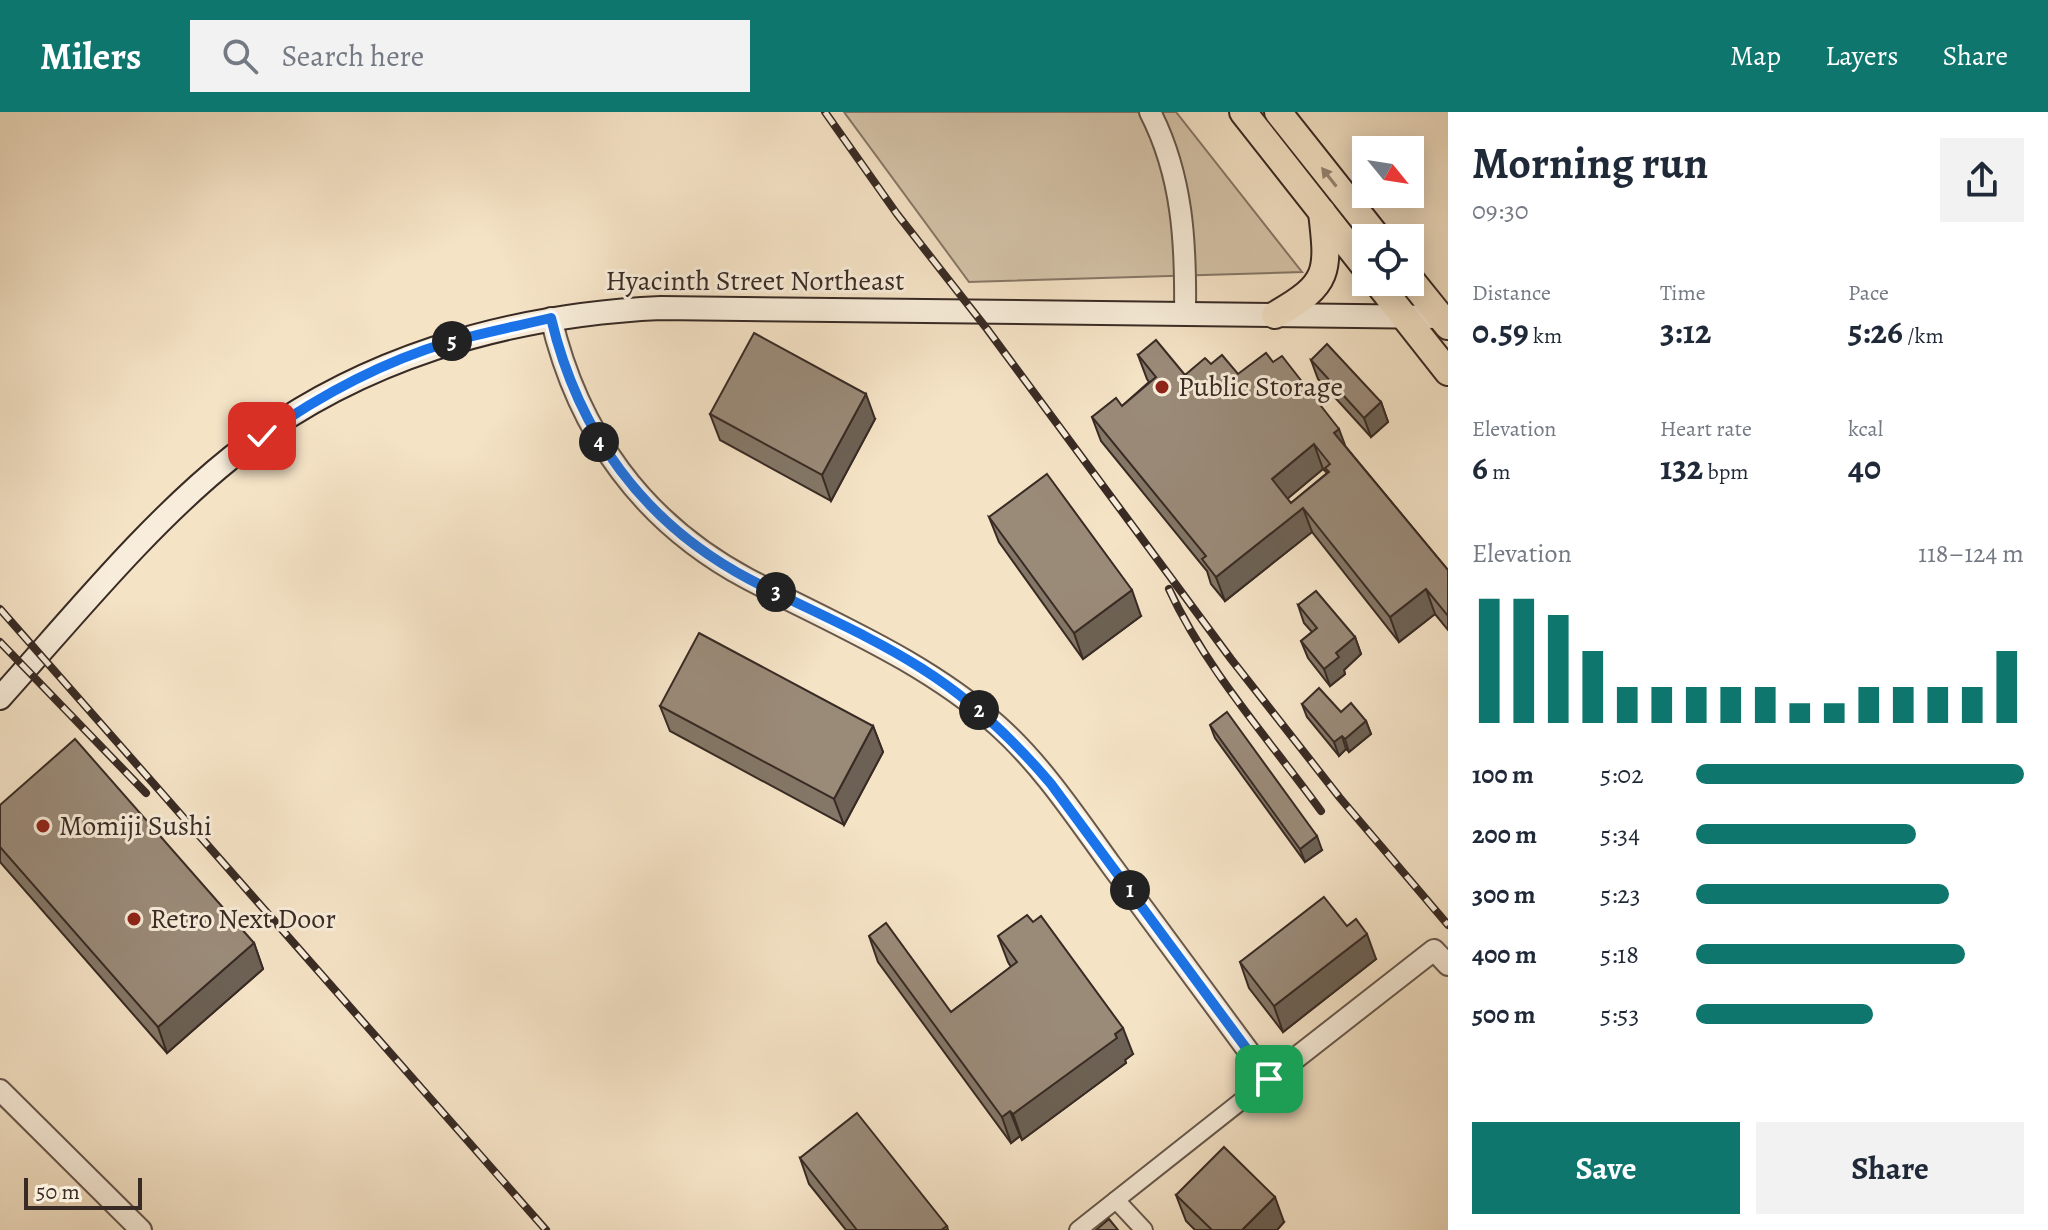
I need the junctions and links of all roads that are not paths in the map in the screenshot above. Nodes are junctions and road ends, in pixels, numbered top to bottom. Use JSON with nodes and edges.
{"nodes":[{"id":1,"x":1150,"y":112,"type":"edge"},
{"id":2,"x":1243,"y":112,"type":"edge"},
{"id":3,"x":1278,"y":112,"type":"edge"},
{"id":4,"x":1322,"y":212,"type":"junction"},
{"id":5,"x":1367,"y":224,"type":"edge"},
{"id":6,"x":1352,"y":250,"type":"edge"},
{"id":7,"x":1424,"y":295,"type":"edge"},
{"id":8,"x":1388,"y":296,"type":"edge"},
{"id":9,"x":1185,"y":314,"type":"junction"},
{"id":10,"x":1275,"y":315,"type":"junction"},
{"id":11,"x":1405,"y":317,"type":"junction"},
{"id":12,"x":551,"y":318,"type":"junction"},
{"id":13,"x":1446,"y":320,"type":"edge"},
{"id":14,"x":1448,"y":372,"type":"edge"},
{"id":15,"x":0,"y":698,"type":"edge"},
{"id":16,"x":1443,"y":952,"type":"edge"},
{"id":17,"x":1269,"y":1079,"type":"junction"},
{"id":18,"x":0,"y":1090,"type":"edge"},
{"id":19,"x":1116,"y":1200,"type":"junction"},
{"id":20,"x":141,"y":1230,"type":"edge"},
{"id":21,"x":1078,"y":1230,"type":"edge"},
{"id":22,"x":1144,"y":1230,"type":"edge"}],
"edges":[{"from":1,"to":9,"type":"street"},
{"from":2,"to":4,"type":"highway"},
{"from":5,"to":3,"type":"highway","one_way":true},
{"from":4,"to":6,"type":"highway"},
{"from":4,"to":10,"type":"highway"},
{"from":7,"to":13,"type":"highway"},
{"from":8,"to":11,"type":"highway"},
{"from":9,"to":10,"type":"main road","name":"Hyacinth Street Northeast"},
{"from":9,"to":12,"type":"main road","name":"Hyacinth Street Northeast"},
{"from":10,"to":11,"type":"main road","name":"Hyacinth Street Northeast"},
{"from":11,"to":13,"type":"main road","name":"Hyacinth Street Northeast"},
{"from":11,"to":14,"type":"highway"},
{"from":12,"to":15,"type":"main road","name":"Hyacinth Street Northeast"},
{"from":12,"to":17,"type":"street"},
{"from":16,"to":17,"type":"street"},
{"from":17,"to":19,"type":"street"},
{"from":18,"to":20,"type":"street"},
{"from":19,"to":21,"type":"street"},
{"from":19,"to":22,"type":"street"}]}
